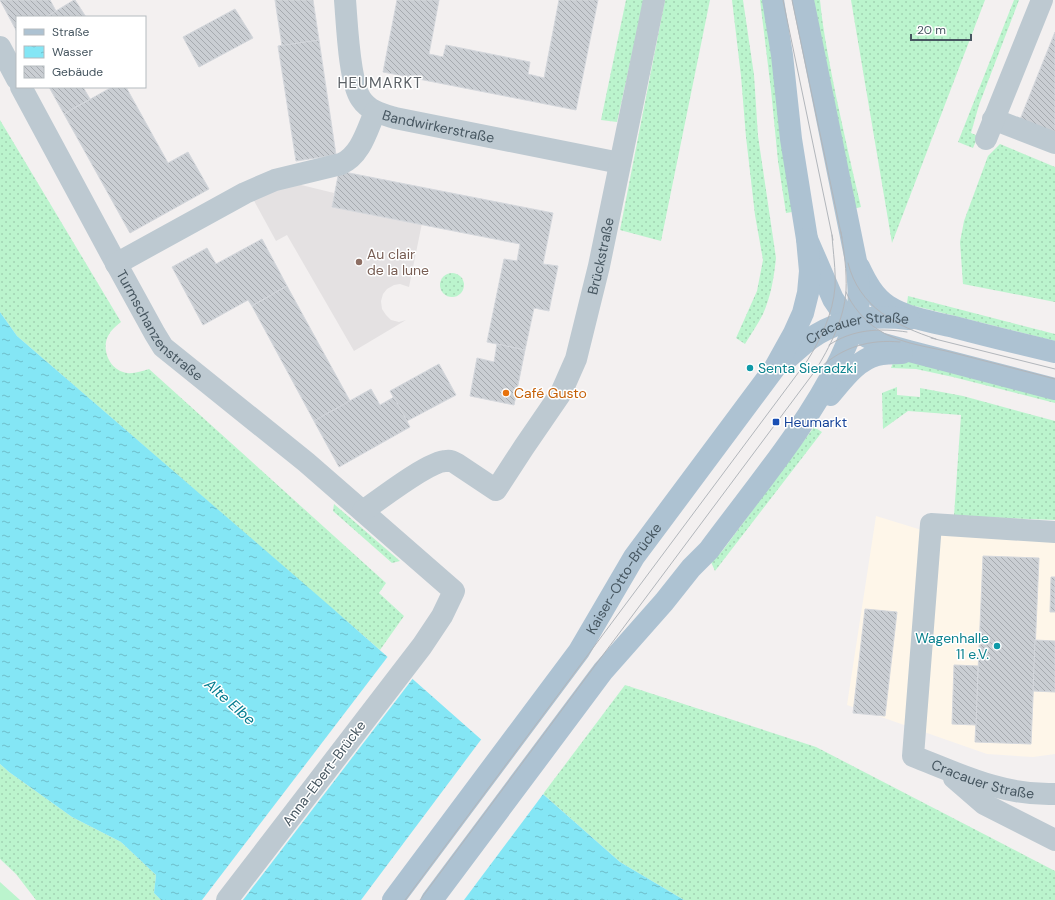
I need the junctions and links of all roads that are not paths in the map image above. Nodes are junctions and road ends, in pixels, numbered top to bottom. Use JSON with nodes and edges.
{"nodes":[{"id":1,"x":344,"y":0,"type":"edge"},
{"id":2,"x":654,"y":0,"type":"edge"},
{"id":3,"x":773,"y":0,"type":"edge"},
{"id":4,"x":803,"y":0,"type":"edge"},
{"id":5,"x":1042,"y":0,"type":"edge"},
{"id":6,"x":0,"y":47,"type":"edge"},
{"id":7,"x":16,"y":77,"type":"edge"},
{"id":8,"x":22,"y":88,"type":"edge"},
{"id":9,"x":375,"y":112,"type":"junction"},
{"id":10,"x":1055,"y":143,"type":"edge"},
{"id":11,"x":620,"y":163,"type":"junction"},
{"id":12,"x":808,"y":239,"type":"junction"},
{"id":13,"x":856,"y":261,"type":"junction"},
{"id":14,"x":116,"y":264,"type":"junction"},
{"id":15,"x":928,"y":322,"type":"junction"},
{"id":16,"x":854,"y":325,"type":"junction"},
{"id":17,"x":1055,"y":352,"type":"edge"},
{"id":18,"x":921,"y":354,"type":"junction"},
{"id":19,"x":774,"y":369,"type":"junction"},
{"id":20,"x":1055,"y":389,"type":"edge"},
{"id":21,"x":803,"y":424,"type":"junction"},
{"id":22,"x":363,"y":511,"type":"junction"},
{"id":23,"x":1055,"y":532,"type":"edge"},
{"id":24,"x":422,"y":646,"type":"joint"},
{"id":25,"x":941,"y":767,"type":"junction"},
{"id":26,"x":1055,"y":794,"type":"edge"},
{"id":27,"x":1055,"y":840,"type":"edge"},
{"id":28,"x":227,"y":900,"type":"edge"},
{"id":29,"x":393,"y":900,"type":"edge"},
{"id":30,"x":432,"y":900,"type":"edge"}],
"edges":[{"from":1,"to":9,"type":"street","name":"Bandwirkerstraße"},
{"from":2,"to":11,"type":"street","name":"Brückstraße"},
{"from":3,"to":12,"type":"main road"},
{"from":4,"to":13,"type":"main road"},
{"from":5,"to":10,"type":"street"},
{"from":6,"to":7,"type":"street"},
{"from":8,"to":14,"type":"street","name":"Turmschanzenstraße"},
{"from":9,"to":11,"type":"street","name":"Bandwirkerstraße"},
{"from":9,"to":14,"type":"street"},
{"from":11,"to":22,"type":"street","name":"Brückstraße"},
{"from":12,"to":16,"type":"main road"},
{"from":12,"to":19,"type":"main road","name":"Kaiser-Otto-Brücke"},
{"from":13,"to":15,"type":"main road","name":"Cracauer Straße"},
{"from":13,"to":16,"type":"main road"},
{"from":14,"to":22,"type":"street","name":"Turmschanzenstraße"},
{"from":15,"to":16,"type":"main road","name":"Cracauer Straße"},
{"from":15,"to":17,"type":"main road","name":"Cracauer Straße"},
{"from":16,"to":18,"type":"main road","name":"Cracauer Straße"},
{"from":16,"to":19,"type":"main road","name":"Cracauer Straße"},
{"from":16,"to":21,"type":"main road"},
{"from":18,"to":20,"type":"main road","name":"Cracauer Straße"},
{"from":18,"to":21,"type":"main road","name":"Cracauer Straße"},
{"from":19,"to":29,"type":"main road","name":"Kaiser-Otto-Brücke"},
{"from":21,"to":30,"type":"main road"},
{"from":22,"to":24,"type":"street","name":"Turmschanzenstraße"},
{"from":23,"to":25,"type":"street","name":"Cracauer Straße"},
{"from":24,"to":28,"type":"street","name":"Anna-Ebert-Brücke"},
{"from":25,"to":26,"type":"street","name":"Cracauer Straße"},
{"from":25,"to":27,"type":"street"}]}
